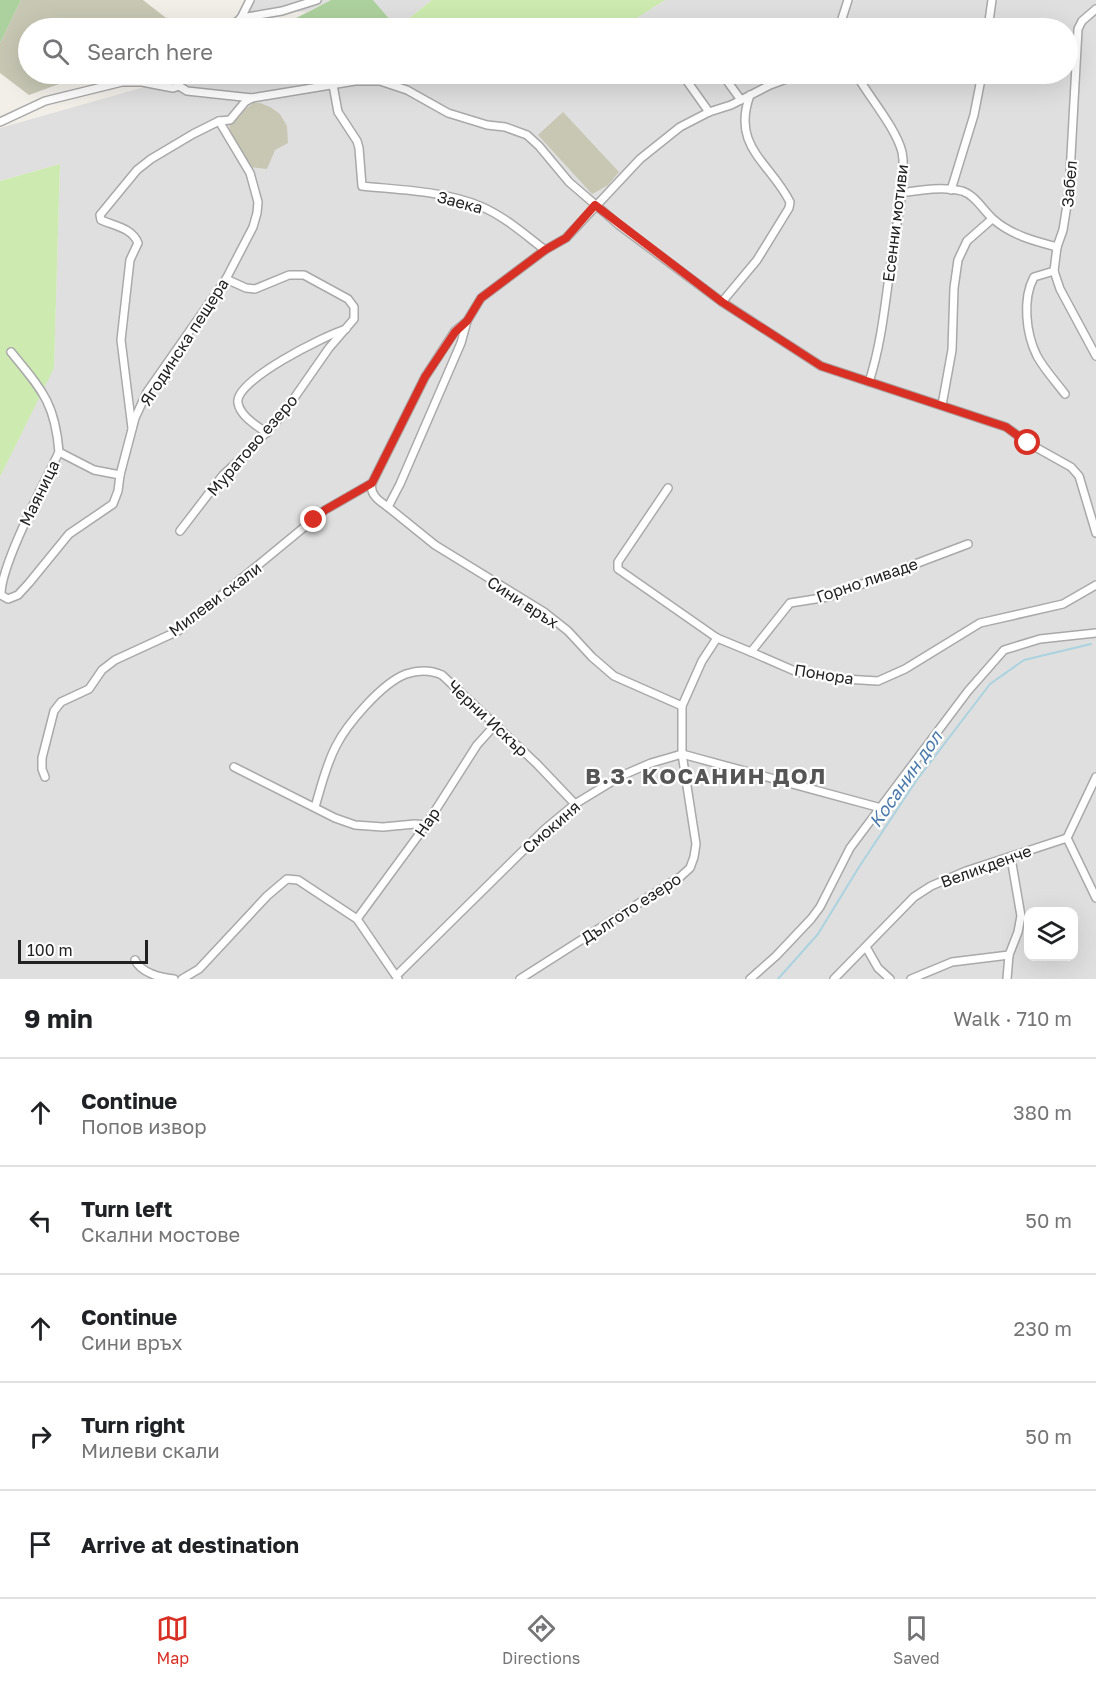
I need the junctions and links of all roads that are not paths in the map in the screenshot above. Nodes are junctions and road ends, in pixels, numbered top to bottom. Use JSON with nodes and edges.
{"nodes":[{"id":1,"x":250,"y":0,"type":"edge"},
{"id":2,"x":317,"y":0,"type":"edge"},
{"id":3,"x":848,"y":0,"type":"edge"},
{"id":4,"x":992,"y":0,"type":"edge"},
{"id":5,"x":1096,"y":9,"type":"edge"},
{"id":6,"x":241,"y":18,"type":"joint"},
{"id":7,"x":842,"y":18,"type":"edge"},
{"id":8,"x":989,"y":18,"type":"edge"},
{"id":9,"x":1078,"y":29,"type":"edge"},
{"id":10,"x":114,"y":84,"type":"edge"},
{"id":11,"x":152,"y":84,"type":"edge"},
{"id":12,"x":338,"y":84,"type":"edge"},
{"id":13,"x":389,"y":84,"type":"edge"},
{"id":14,"x":689,"y":84,"type":"edge"},
{"id":15,"x":729,"y":84,"type":"edge"},
{"id":16,"x":776,"y":84,"type":"edge"},
{"id":17,"x":862,"y":84,"type":"edge"},
{"id":18,"x":980,"y":84,"type":"edge"},
{"id":19,"x":1075,"y":84,"type":"edge"},
{"id":20,"x":333,"y":85,"type":"junction"},
{"id":21,"x":179,"y":86,"type":"joint"},
{"id":22,"x":750,"y":95,"type":"junction"},
{"id":23,"x":252,"y":98,"type":"junction"},
{"id":24,"x":741,"y":100,"type":"junction"},
{"id":25,"x":710,"y":112,"type":"junction"},
{"id":26,"x":219,"y":121,"type":"junction"},
{"id":27,"x":0,"y":122,"type":"edge"},
{"id":28,"x":951,"y":190,"type":"junction"},
{"id":29,"x":901,"y":193,"type":"junction"},
{"id":30,"x":595,"y":205,"type":"junction"},
{"id":31,"x":992,"y":219,"type":"junction"},
{"id":32,"x":1057,"y":247,"type":"junction"},
{"id":33,"x":545,"y":250,"type":"junction"},
{"id":34,"x":1054,"y":271,"type":"junction"},
{"id":35,"x":226,"y":279,"type":"junction"},
{"id":36,"x":722,"y":302,"type":"junction"},
{"id":37,"x":467,"y":321,"type":"junction"},
{"id":38,"x":346,"y":329,"type":"junction"},
{"id":39,"x":11,"y":352,"type":"dead end"},
{"id":40,"x":1096,"y":356,"type":"edge"},
{"id":41,"x":869,"y":382,"type":"junction"},
{"id":42,"x":1065,"y":394,"type":"dead end"},
{"id":43,"x":942,"y":405,"type":"junction"},
{"id":44,"x":132,"y":428,"type":"junction"},
{"id":45,"x":267,"y":433,"type":"junction"},
{"id":46,"x":59,"y":452,"type":"junction"},
{"id":47,"x":120,"y":476,"type":"junction"},
{"id":48,"x":372,"y":483,"type":"junction"},
{"id":49,"x":668,"y":488,"type":"dead end"},
{"id":50,"x":388,"y":507,"type":"junction"},
{"id":51,"x":180,"y":531,"type":"dead end"},
{"id":52,"x":1096,"y":533,"type":"edge"},
{"id":53,"x":968,"y":544,"type":"dead end"},
{"id":54,"x":1096,"y":585,"type":"edge"},
{"id":55,"x":8,"y":599,"type":"joint"},
{"id":56,"x":1096,"y":633,"type":"edge"},
{"id":57,"x":717,"y":638,"type":"junction"},
{"id":58,"x":751,"y":652,"type":"junction"},
{"id":59,"x":682,"y":706,"type":"junction"},
{"id":60,"x":495,"y":725,"type":"junction"},
{"id":61,"x":682,"y":754,"type":"junction"},
{"id":62,"x":234,"y":767,"type":"dead end"},
{"id":63,"x":45,"y":777,"type":"dead end"},
{"id":64,"x":1096,"y":777,"type":"edge"},
{"id":65,"x":575,"y":804,"type":"junction"},
{"id":66,"x":315,"y":807,"type":"junction"},
{"id":67,"x":881,"y":808,"type":"junction"},
{"id":68,"x":426,"y":825,"type":"junction"},
{"id":69,"x":1067,"y":838,"type":"junction"},
{"id":70,"x":1011,"y":858,"type":"junction"},
{"id":71,"x":1096,"y":898,"type":"edge"},
{"id":72,"x":357,"y":919,"type":"junction"},
{"id":73,"x":866,"y":947,"type":"junction"},
{"id":74,"x":1009,"y":955,"type":"junction"},
{"id":75,"x":135,"y":960,"type":"dead end"},
{"id":76,"x":398,"y":977,"type":"edge"},
{"id":77,"x":174,"y":979,"type":"edge"},
{"id":78,"x":182,"y":979,"type":"edge"},
{"id":79,"x":520,"y":979,"type":"edge"},
{"id":80,"x":750,"y":979,"type":"edge"},
{"id":81,"x":834,"y":979,"type":"edge"},
{"id":82,"x":890,"y":979,"type":"edge"},
{"id":83,"x":911,"y":979,"type":"edge"},
{"id":84,"x":1007,"y":979,"type":"edge"}],
"edges":[{"from":1,"to":6,"type":"street"},
{"from":2,"to":6,"type":"street"},
{"from":3,"to":7,"type":"street"},
{"from":4,"to":8,"type":"street"},
{"from":5,"to":9,"type":"street","name":"Забел"},
{"from":10,"to":27,"type":"street"},
{"from":11,"to":21,"type":"street"},
{"from":12,"to":20,"type":"street"},
{"from":13,"to":30,"type":"street"},
{"from":14,"to":25,"type":"street"},
{"from":15,"to":24,"type":"street"},
{"from":16,"to":22,"type":"street"},
{"from":17,"to":29,"type":"street","name":"Есенни мотиви"},
{"from":18,"to":28,"type":"street"},
{"from":19,"to":32,"type":"street","name":"Забел"},
{"from":20,"to":23,"type":"street"},
{"from":20,"to":33,"type":"street","name":"Заека"},
{"from":21,"to":23,"type":"street"},
{"from":22,"to":24,"type":"street"},
{"from":22,"to":36,"type":"street"},
{"from":23,"to":26,"type":"street"},
{"from":24,"to":25,"type":"street"},
{"from":25,"to":30,"type":"street"},
{"from":26,"to":35,"type":"street","name":"Ягодинска пещера"},
{"from":26,"to":44,"type":"street"},
{"from":28,"to":29,"type":"street"},
{"from":28,"to":31,"type":"street"},
{"from":29,"to":41,"type":"street","name":"Есенни мотиви"},
{"from":30,"to":33,"type":"street"},
{"from":30,"to":36,"type":"street"},
{"from":31,"to":32,"type":"street"},
{"from":31,"to":43,"type":"street"},
{"from":32,"to":34,"type":"street","name":"Забел"},
{"from":33,"to":37,"type":"street"},
{"from":34,"to":40,"type":"street","name":"Забел"},
{"from":34,"to":42,"type":"street"},
{"from":35,"to":38,"type":"street"},
{"from":35,"to":44,"type":"street","name":"Ягодинска пещера"},
{"from":36,"to":41,"type":"street"},
{"from":37,"to":48,"type":"street"},
{"from":37,"to":50,"type":"street"},
{"from":38,"to":45,"type":"street","name":"Муратово езеро"},
{"from":38,"to":45,"type":"street"},
{"from":39,"to":46,"type":"street","name":"Маяница"},
{"from":41,"to":43,"type":"street"},
{"from":43,"to":52,"type":"street"},
{"from":44,"to":47,"type":"street","name":"Ягодинска пещера"},
{"from":45,"to":51,"type":"street","name":"Муратово езеро"},
{"from":46,"to":47,"type":"street","name":"Маяница"},
{"from":46,"to":55,"type":"street","name":"Маяница"},
{"from":47,"to":55,"type":"street","name":"Ягодинска пещера"},
{"from":48,"to":50,"type":"street","name":"Сини връх"},
{"from":48,"to":63,"type":"street","name":"Милеви скали"},
{"from":49,"to":57,"type":"street","name":"Понора"},
{"from":50,"to":59,"type":"street","name":"Сини връх"},
{"from":53,"to":58,"type":"street","name":"Горно ливаде"},
{"from":54,"to":58,"type":"street","name":"Понора"},
{"from":56,"to":67,"type":"street"},
{"from":57,"to":58,"type":"street","name":"Понора"},
{"from":57,"to":59,"type":"street","name":"Дългото езеро"},
{"from":59,"to":61,"type":"street","name":"Дългото езеро"},
{"from":60,"to":65,"type":"street","name":"Черни Искър"},
{"from":60,"to":66,"type":"street","name":"Черни Искър"},
{"from":60,"to":68,"type":"street","name":"Нар"},
{"from":61,"to":65,"type":"street","name":"Смокиня"},
{"from":61,"to":67,"type":"street"},
{"from":61,"to":79,"type":"street","name":"Дългото езеро"},
{"from":62,"to":66,"type":"street"},
{"from":64,"to":69,"type":"street"},
{"from":65,"to":76,"type":"street","name":"Смокиня"},
{"from":66,"to":68,"type":"street"},
{"from":67,"to":80,"type":"street"},
{"from":68,"to":72,"type":"street","name":"Нар"},
{"from":69,"to":70,"type":"street","name":"Великденче"},
{"from":69,"to":71,"type":"street"},
{"from":70,"to":73,"type":"street","name":"Великденче"},
{"from":70,"to":74,"type":"street"},
{"from":72,"to":76,"type":"street"},
{"from":72,"to":78,"type":"street"},
{"from":73,"to":81,"type":"street","name":"Великденче"},
{"from":73,"to":82,"type":"street"},
{"from":74,"to":83,"type":"street"},
{"from":74,"to":84,"type":"street"},
{"from":75,"to":77,"type":"street"}]}
